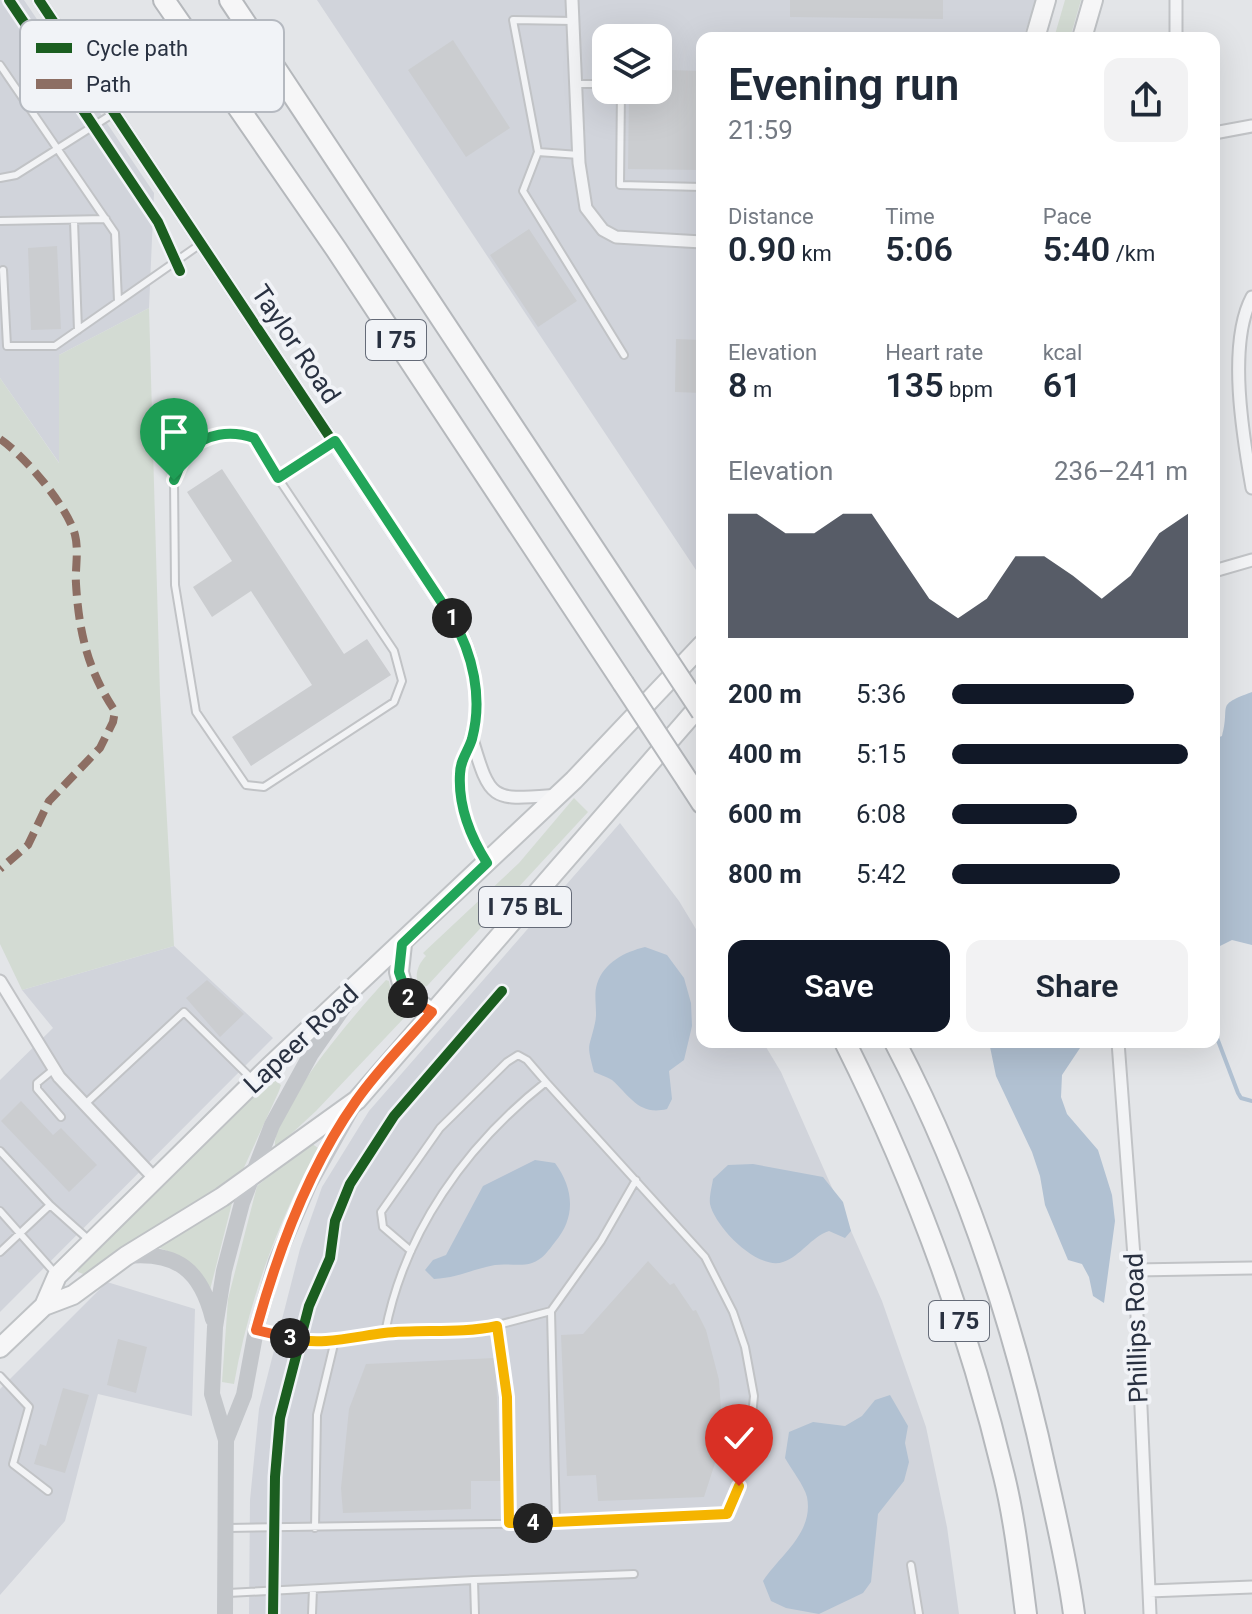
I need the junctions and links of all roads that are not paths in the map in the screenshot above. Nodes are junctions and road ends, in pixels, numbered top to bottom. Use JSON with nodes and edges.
{"nodes":[{"id":1,"x":39,"y":0,"type":"edge"},
{"id":2,"x":164,"y":0,"type":"edge"},
{"id":3,"x":230,"y":0,"type":"edge"},
{"id":4,"x":572,"y":0,"type":"edge"},
{"id":5,"x":1046,"y":0,"type":"edge"},
{"id":6,"x":1093,"y":0,"type":"edge"},
{"id":7,"x":1176,"y":0,"type":"edge"},
{"id":8,"x":52,"y":20,"type":"edge"},
{"id":9,"x":178,"y":20,"type":"edge"},
{"id":10,"x":243,"y":20,"type":"edge"},
{"id":11,"x":573,"y":21,"type":"junction"},
{"id":12,"x":1037,"y":32,"type":"edge"},
{"id":13,"x":1084,"y":32,"type":"edge"},
{"id":14,"x":1176,"y":32,"type":"edge"},
{"id":15,"x":0,"y":65,"type":"edge"},
{"id":16,"x":284,"y":81,"type":"edge"},
{"id":17,"x":576,"y":84,"type":"junction"},
{"id":18,"x":592,"y":84,"type":"edge"},
{"id":19,"x":20,"y":94,"type":"edge"},
{"id":20,"x":621,"y":104,"type":"edge"},
{"id":21,"x":32,"y":112,"type":"edge"},
{"id":22,"x":114,"y":112,"type":"joint"},
{"id":23,"x":241,"y":112,"type":"edge"},
{"id":24,"x":1252,"y":126,"type":"edge"},
{"id":25,"x":1220,"y":132,"type":"edge"},
{"id":26,"x":57,"y":149,"type":"junction"},
{"id":27,"x":538,"y":152,"type":"junction"},
{"id":28,"x":579,"y":155,"type":"junction"},
{"id":29,"x":0,"y":178,"type":"edge"},
{"id":30,"x":696,"y":187,"type":"edge"},
{"id":31,"x":106,"y":219,"type":"junction"},
{"id":32,"x":0,"y":221,"type":"edge"},
{"id":33,"x":74,"y":221,"type":"junction"},
{"id":34,"x":696,"y":242,"type":"edge"},
{"id":35,"x":202,"y":243,"type":"junction"},
{"id":36,"x":3,"y":270,"type":"dead end"},
{"id":37,"x":1252,"y":297,"type":"edge"},
{"id":38,"x":118,"y":301,"type":"junction"},
{"id":39,"x":78,"y":330,"type":"junction"},
{"id":40,"x":7,"y":337,"type":"junction"},
{"id":41,"x":0,"y":342,"type":"edge"},
{"id":42,"x":624,"y":355,"type":"dead end"},
{"id":43,"x":335,"y":441,"type":"junction"},
{"id":44,"x":278,"y":478,"type":"junction"},
{"id":45,"x":1252,"y":488,"type":"edge"},
{"id":46,"x":1252,"y":560,"type":"edge"},
{"id":47,"x":1220,"y":569,"type":"edge"},
{"id":48,"x":696,"y":652,"type":"edge"},
{"id":49,"x":696,"y":704,"type":"edge"},
{"id":50,"x":696,"y":712,"type":"edge"},
{"id":51,"x":472,"y":739,"type":"junction"},
{"id":52,"x":696,"y":794,"type":"edge"},
{"id":53,"x":558,"y":795,"type":"junction"},
{"id":54,"x":487,"y":863,"type":"junction"},
{"id":55,"x":402,"y":944,"type":"junction"},
{"id":56,"x":0,"y":981,"type":"edge"},
{"id":57,"x":360,"y":984,"type":"junction"},
{"id":58,"x":432,"y":1012,"type":"junction"},
{"id":59,"x":848,"y":1048,"type":"edge"},
{"id":60,"x":898,"y":1048,"type":"edge"},
{"id":61,"x":1118,"y":1048,"type":"edge"},
{"id":62,"x":54,"y":1069,"type":"junction"},
{"id":63,"x":254,"y":1082,"type":"junction"},
{"id":64,"x":546,"y":1082,"type":"junction"},
{"id":65,"x":357,"y":1100,"type":"junction"},
{"id":66,"x":84,"y":1105,"type":"junction"},
{"id":67,"x":61,"y":1117,"type":"dead end"},
{"id":68,"x":0,"y":1151,"type":"edge"},
{"id":69,"x":252,"y":1177,"type":"junction"},
{"id":70,"x":156,"y":1180,"type":"junction"},
{"id":71,"x":636,"y":1180,"type":"junction"},
{"id":72,"x":50,"y":1205,"type":"junction"},
{"id":73,"x":0,"y":1211,"type":"edge"},
{"id":74,"x":21,"y":1233,"type":"junction"},
{"id":75,"x":92,"y":1243,"type":"junction"},
{"id":76,"x":411,"y":1251,"type":"junction"},
{"id":77,"x":0,"y":1252,"type":"edge"},
{"id":78,"x":126,"y":1256,"type":"junction"},
{"id":79,"x":1252,"y":1268,"type":"edge"},
{"id":80,"x":1135,"y":1270,"type":"junction"},
{"id":81,"x":57,"y":1276,"type":"junction"},
{"id":82,"x":44,"y":1306,"type":"junction"},
{"id":83,"x":551,"y":1311,"type":"junction"},
{"id":84,"x":497,"y":1326,"type":"junction"},
{"id":85,"x":215,"y":1327,"type":"junction"},
{"id":86,"x":256,"y":1330,"type":"junction"},
{"id":87,"x":385,"y":1333,"type":"junction"},
{"id":88,"x":335,"y":1340,"type":"junction"},
{"id":89,"x":0,"y":1348,"type":"edge"},
{"id":90,"x":0,"y":1376,"type":"edge"},
{"id":91,"x":226,"y":1440,"type":"junction"},
{"id":92,"x":48,"y":1491,"type":"dead end"},
{"id":93,"x":509,"y":1523,"type":"junction"},
{"id":94,"x":556,"y":1523,"type":"junction"},
{"id":95,"x":224,"y":1528,"type":"junction"},
{"id":96,"x":315,"y":1528,"type":"junction"},
{"id":97,"x":911,"y":1565,"type":"dead end"},
{"id":98,"x":634,"y":1574,"type":"dead end"},
{"id":99,"x":474,"y":1580,"type":"junction"},
{"id":100,"x":1252,"y":1587,"type":"edge"},
{"id":101,"x":313,"y":1589,"type":"junction"},
{"id":102,"x":1149,"y":1591,"type":"junction"},
{"id":103,"x":225,"y":1594,"type":"junction"},
{"id":104,"x":225,"y":1614,"type":"edge"},
{"id":105,"x":312,"y":1614,"type":"edge"},
{"id":106,"x":475,"y":1614,"type":"edge"},
{"id":107,"x":919,"y":1614,"type":"edge"},
{"id":108,"x":1026,"y":1614,"type":"edge"},
{"id":109,"x":1074,"y":1614,"type":"edge"},
{"id":110,"x":1150,"y":1614,"type":"edge"}],
"edges":[{"from":1,"to":8,"type":"street","name":"Taylor Road"},
{"from":2,"to":9,"type":"highway","number":"I 75","bridge":true},
{"from":3,"to":10,"type":"highway","number":"I 75","bridge":true},
{"from":4,"to":11,"type":"street"},
{"from":5,"to":12,"type":"main road"},
{"from":6,"to":13,"type":"main road"},
{"from":7,"to":14,"type":"street"},
{"from":11,"to":17,"type":"street"},
{"from":11,"to":27,"type":"lane"},
{"from":15,"to":19,"type":"lane"},
{"from":16,"to":49,"type":"highway","number":"I 75","bridge":true},
{"from":17,"to":18,"type":"lane"},
{"from":17,"to":28,"type":"street"},
{"from":20,"to":30,"type":"lane"},
{"from":21,"to":26,"type":"lane"},
{"from":22,"to":26,"type":"lane"},
{"from":22,"to":35,"type":"street","name":"Taylor Road"},
{"from":23,"to":52,"type":"highway","number":"I 75","bridge":true},
{"from":24,"to":25,"type":"street"},
{"from":26,"to":29,"type":"lane"},
{"from":26,"to":31,"type":"lane"},
{"from":27,"to":28,"type":"lane"},
{"from":27,"to":42,"type":"lane"},
{"from":28,"to":34,"type":"street"},
{"from":31,"to":33,"type":"lane"},
{"from":31,"to":38,"type":"lane"},
{"from":32,"to":33,"type":"lane"},
{"from":33,"to":39,"type":"lane"},
{"from":35,"to":38,"type":"lane"},
{"from":35,"to":43,"type":"street","name":"Taylor Road"},
{"from":36,"to":40,"type":"lane"},
{"from":37,"to":45,"type":"street"},
{"from":38,"to":39,"type":"lane"},
{"from":39,"to":40,"type":"lane"},
{"from":40,"to":41,"type":"lane"},
{"from":43,"to":44,"type":"lane"},
{"from":43,"to":51,"type":"street","name":"Taylor Road"},
{"from":44,"to":44,"type":"lane"},
{"from":46,"to":47,"type":"street"},
{"from":48,"to":53,"type":"main road","name":"Lapeer Road","number":"I 75 BL"},
{"from":50,"to":58,"type":"main road","name":"Lapeer Road","number":"I 75 BL"},
{"from":51,"to":53,"type":"street","name":"Taylor Road"},
{"from":51,"to":54,"type":"street","name":"Taylor Road"},
{"from":53,"to":54,"type":"main road","name":"Lapeer Road","number":"I 75 BL"},
{"from":54,"to":55,"type":"main road","name":"Lapeer Road","number":"I 75 BL"},
{"from":55,"to":57,"type":"main road","name":"Lapeer Road","number":"I 75 BL"},
{"from":55,"to":58,"type":"main road"},
{"from":56,"to":62,"type":"street"},
{"from":57,"to":63,"type":"main road","name":"Lapeer Road","number":"I 75 BL"},
{"from":57,"to":69,"type":"main road"},
{"from":58,"to":65,"type":"main road","name":"Lapeer Road","number":"I 75 BL"},
{"from":59,"to":108,"type":"highway","number":"I 75"},
{"from":60,"to":109,"type":"highway","number":"I 75"},
{"from":61,"to":80,"type":"street","name":"Phillips Road"},
{"from":62,"to":66,"type":"street"},
{"from":62,"to":67,"type":"lane"},
{"from":63,"to":66,"type":"lane"},
{"from":63,"to":70,"type":"main road","name":"Lapeer Road","number":"I 75 BL"},
{"from":64,"to":71,"type":"lane"},
{"from":64,"to":76,"type":"lane"},
{"from":64,"to":76,"type":"lane"},
{"from":65,"to":69,"type":"main road","name":"Lapeer Road","number":"I 75 BL"},
{"from":65,"to":86,"type":"main road"},
{"from":66,"to":70,"type":"street"},
{"from":68,"to":72,"type":"lane"},
{"from":69,"to":78,"type":"main road","name":"Lapeer Road","number":"I 75 BL"},
{"from":69,"to":85,"type":"main road"},
{"from":70,"to":75,"type":"main road","name":"Lapeer Road","number":"I 75 BL"},
{"from":71,"to":83,"type":"lane"},
{"from":71,"to":94,"type":"lane"},
{"from":72,"to":74,"type":"lane"},
{"from":72,"to":75,"type":"lane"},
{"from":73,"to":74,"type":"lane"},
{"from":74,"to":77,"type":"lane"},
{"from":74,"to":81,"type":"lane"},
{"from":75,"to":81,"type":"main road","name":"Lapeer Road","number":"I 75 BL"},
{"from":76,"to":87,"type":"lane"},
{"from":78,"to":82,"type":"main road","name":"Lapeer Road","number":"I 75 BL"},
{"from":78,"to":85,"type":"main road"},
{"from":79,"to":80,"type":"street"},
{"from":80,"to":102,"type":"street","name":"Phillips Road"},
{"from":81,"to":82,"type":"main road","name":"Lapeer Road","number":"I 75 BL"},
{"from":82,"to":89,"type":"main road","name":"Lapeer Road","number":"I 75 BL"},
{"from":83,"to":84,"type":"lane"},
{"from":83,"to":94,"type":"lane"},
{"from":84,"to":87,"type":"lane"},
{"from":84,"to":93,"type":"lane"},
{"from":85,"to":91,"type":"main road"},
{"from":86,"to":88,"type":"lane"},
{"from":86,"to":91,"type":"main road"},
{"from":87,"to":88,"type":"lane"},
{"from":88,"to":96,"type":"lane"},
{"from":90,"to":92,"type":"lane"},
{"from":91,"to":95,"type":"main road"},
{"from":93,"to":94,"type":"lane"},
{"from":93,"to":96,"type":"lane"},
{"from":95,"to":96,"type":"lane"},
{"from":95,"to":103,"type":"main road"},
{"from":97,"to":107,"type":"lane"},
{"from":98,"to":99,"type":"lane"},
{"from":99,"to":101,"type":"lane"},
{"from":99,"to":106,"type":"lane"},
{"from":100,"to":102,"type":"street"},
{"from":101,"to":103,"type":"lane"},
{"from":101,"to":105,"type":"lane"},
{"from":102,"to":110,"type":"street","name":"Phillips Road"},
{"from":103,"to":104,"type":"main road"}]}
